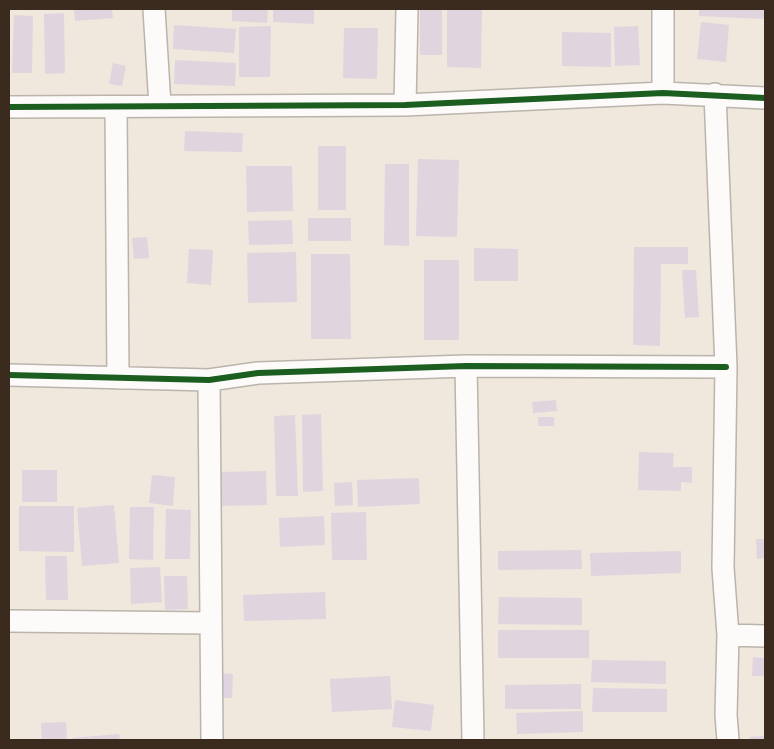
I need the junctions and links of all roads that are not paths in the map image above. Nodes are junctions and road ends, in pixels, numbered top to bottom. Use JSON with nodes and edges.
{"nodes":[{"id":1,"x":154,"y":9,"type":"edge"},
{"id":2,"x":407,"y":9,"type":"edge"},
{"id":3,"x":663,"y":9,"type":"edge"},
{"id":4,"x":663,"y":93,"type":"junction"},
{"id":5,"x":715,"y":94,"type":"junction"},
{"id":6,"x":765,"y":98,"type":"edge"},
{"id":7,"x":405,"y":105,"type":"junction"},
{"id":8,"x":116,"y":106,"type":"junction"},
{"id":9,"x":160,"y":106,"type":"junction"},
{"id":10,"x":9,"y":107,"type":"edge"},
{"id":11,"x":466,"y":366,"type":"junction"},
{"id":12,"x":726,"y":367,"type":"junction"},
{"id":13,"x":9,"y":375,"type":"edge"},
{"id":14,"x":118,"y":378,"type":"junction"},
{"id":15,"x":209,"y":380,"type":"junction"},
{"id":16,"x":9,"y":621,"type":"edge"},
{"id":17,"x":211,"y":623,"type":"junction"},
{"id":18,"x":728,"y":635,"type":"junction"},
{"id":19,"x":765,"y":636,"type":"edge"},
{"id":20,"x":212,"y":740,"type":"edge"},
{"id":21,"x":473,"y":740,"type":"edge"},
{"id":22,"x":728,"y":740,"type":"edge"}],
"edges":[{"from":1,"to":9,"type":"street"},
{"from":2,"to":7,"type":"street"},
{"from":3,"to":4,"type":"street"},
{"from":4,"to":5,"type":"street"},
{"from":4,"to":7,"type":"street"},
{"from":5,"to":6,"type":"street"},
{"from":5,"to":12,"type":"street"},
{"from":7,"to":9,"type":"street"},
{"from":8,"to":9,"type":"street"},
{"from":8,"to":10,"type":"street"},
{"from":8,"to":14,"type":"street"},
{"from":11,"to":12,"type":"street"},
{"from":11,"to":15,"type":"street"},
{"from":11,"to":21,"type":"street"},
{"from":12,"to":18,"type":"street"},
{"from":13,"to":14,"type":"street"},
{"from":14,"to":15,"type":"street"},
{"from":15,"to":17,"type":"street"},
{"from":16,"to":17,"type":"street"},
{"from":17,"to":20,"type":"street"},
{"from":18,"to":19,"type":"street"},
{"from":18,"to":22,"type":"street"}]}
